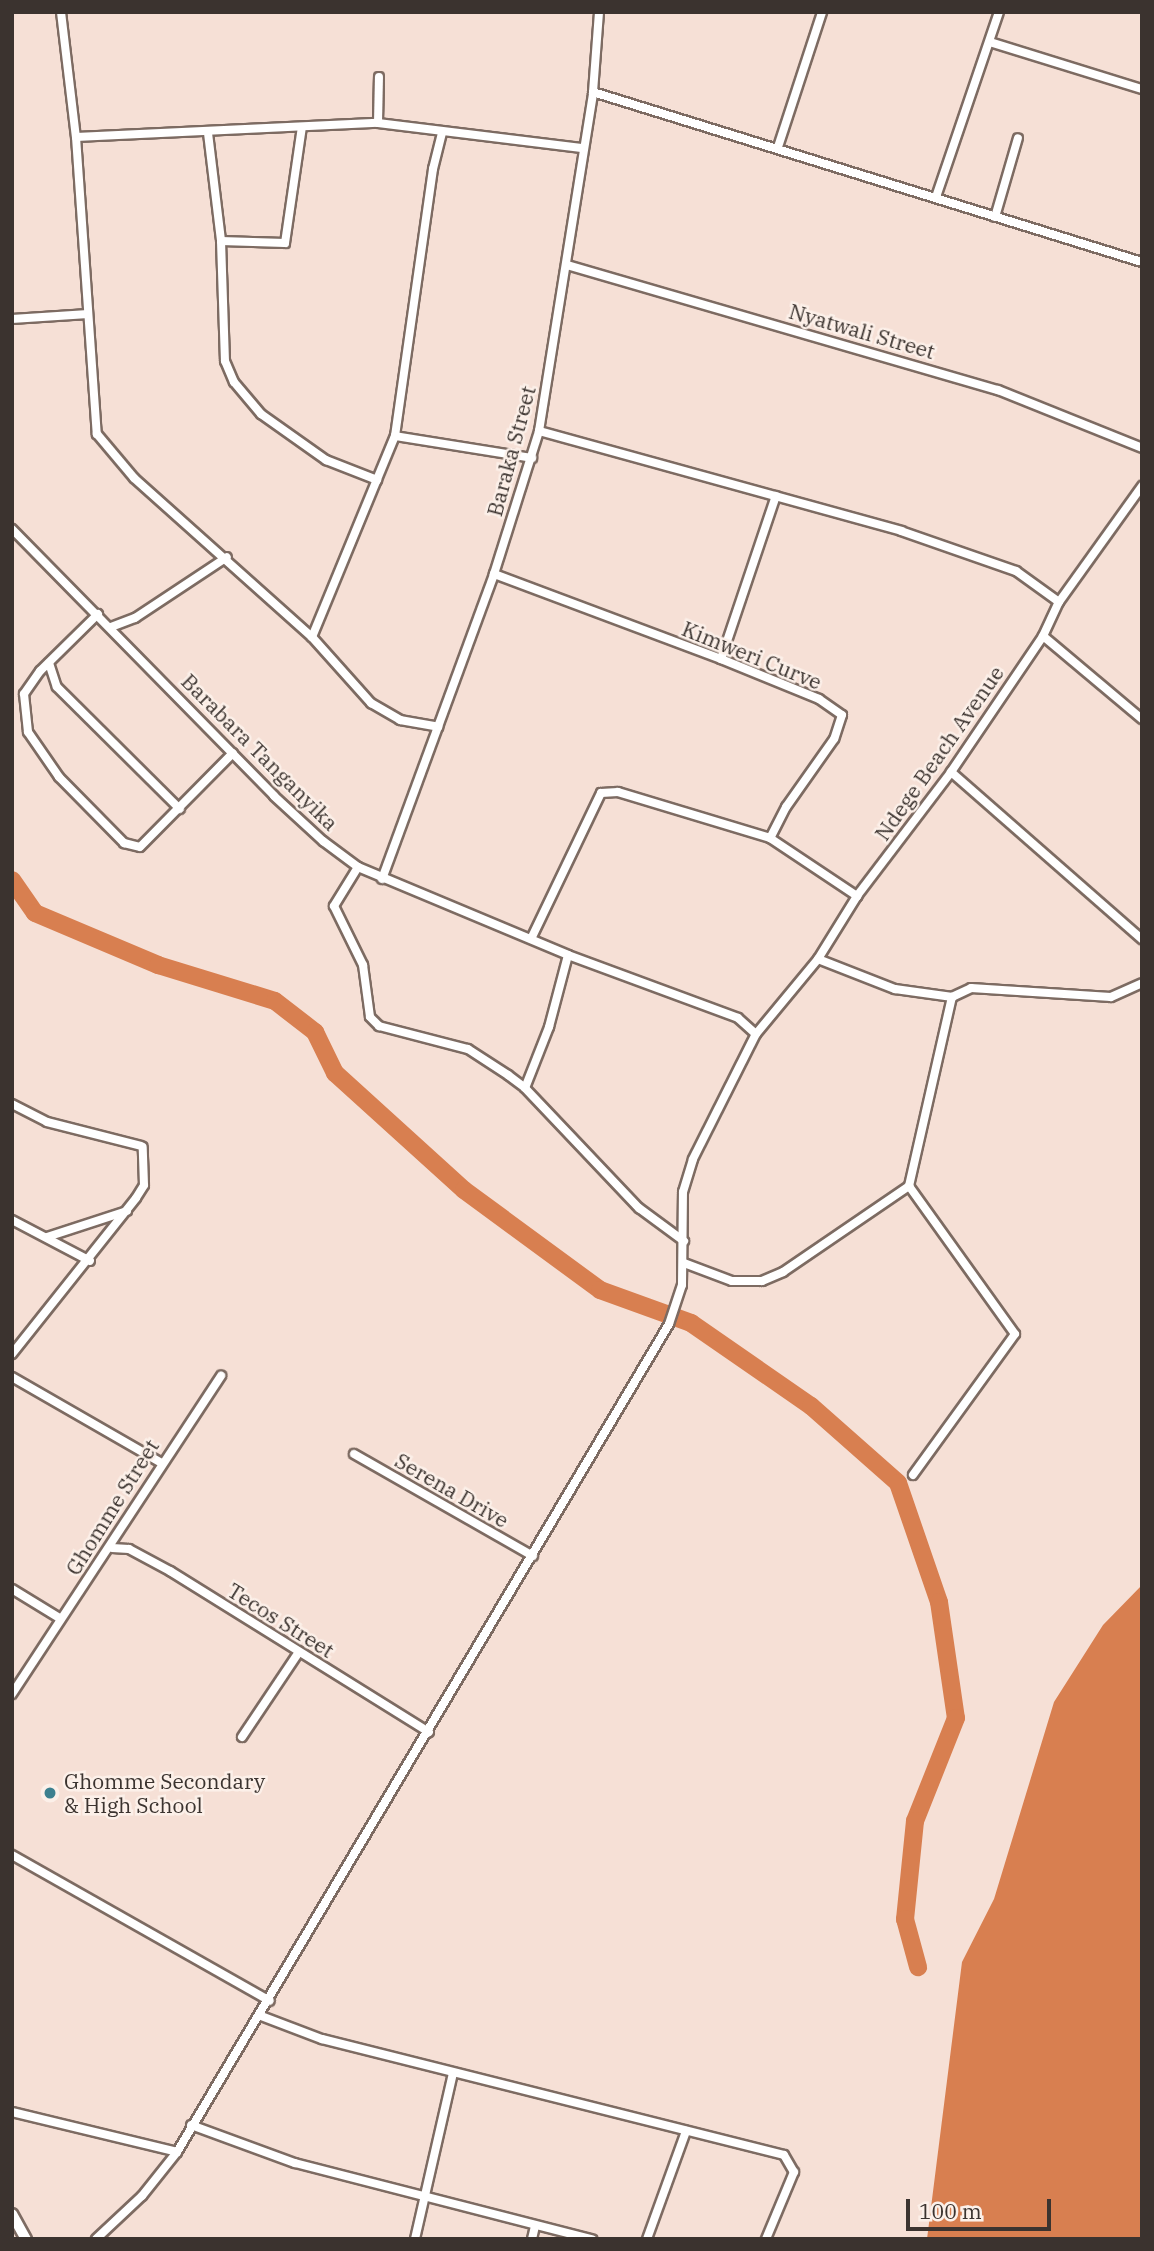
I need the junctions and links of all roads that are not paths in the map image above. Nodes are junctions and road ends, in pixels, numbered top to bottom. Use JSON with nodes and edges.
{"nodes":[{"id":1,"x":61,"y":12,"type":"edge"},
{"id":2,"x":599,"y":12,"type":"edge"},
{"id":3,"x":822,"y":12,"type":"edge"},
{"id":4,"x":999,"y":12,"type":"edge"},
{"id":5,"x":990,"y":42,"type":"junction"},
{"id":6,"x":379,"y":77,"type":"dead end"},
{"id":7,"x":1142,"y":89,"type":"edge"},
{"id":8,"x":593,"y":92,"type":"junction"},
{"id":9,"x":377,"y":123,"type":"junction"},
{"id":10,"x":302,"y":127,"type":"junction"},
{"id":11,"x":208,"y":133,"type":"junction"},
{"id":12,"x":442,"y":133,"type":"junction"},
{"id":13,"x":76,"y":137,"type":"junction"},
{"id":14,"x":1018,"y":138,"type":"dead end"},
{"id":15,"x":778,"y":147,"type":"junction"},
{"id":16,"x":581,"y":148,"type":"junction"},
{"id":17,"x":936,"y":197,"type":"junction"},
{"id":18,"x":995,"y":217,"type":"junction"},
{"id":19,"x":221,"y":242,"type":"junction"},
{"id":20,"x":1142,"y":262,"type":"edge"},
{"id":21,"x":567,"y":265,"type":"junction"},
{"id":22,"x":88,"y":314,"type":"junction"},
{"id":23,"x":12,"y":319,"type":"edge"},
{"id":24,"x":539,"y":431,"type":"junction"},
{"id":25,"x":395,"y":436,"type":"junction"},
{"id":26,"x":1142,"y":448,"type":"edge"},
{"id":27,"x":532,"y":458,"type":"junction"},
{"id":28,"x":376,"y":480,"type":"junction"},
{"id":29,"x":1142,"y":486,"type":"edge"},
{"id":30,"x":776,"y":496,"type":"junction"},
{"id":31,"x":12,"y":529,"type":"edge"},
{"id":32,"x":227,"y":557,"type":"junction"},
{"id":33,"x":494,"y":574,"type":"junction"},
{"id":34,"x":1059,"y":602,"type":"junction"},
{"id":35,"x":99,"y":614,"type":"junction"},
{"id":36,"x":111,"y":627,"type":"junction"},
{"id":37,"x":1043,"y":636,"type":"junction"},
{"id":38,"x":312,"y":637,"type":"junction"},
{"id":39,"x":721,"y":659,"type":"junction"},
{"id":40,"x":49,"y":663,"type":"junction"},
{"id":41,"x":1142,"y":719,"type":"edge"},
{"id":42,"x":438,"y":727,"type":"junction"},
{"id":43,"x":233,"y":753,"type":"junction"},
{"id":44,"x":951,"y":772,"type":"junction"},
{"id":45,"x":180,"y":809,"type":"junction"},
{"id":46,"x":770,"y":838,"type":"junction"},
{"id":47,"x":358,"y":867,"type":"junction"},
{"id":48,"x":382,"y":879,"type":"junction"},
{"id":49,"x":857,"y":896,"type":"junction"},
{"id":50,"x":531,"y":939,"type":"junction"},
{"id":51,"x":1142,"y":939,"type":"edge"},
{"id":52,"x":568,"y":955,"type":"junction"},
{"id":53,"x":818,"y":959,"type":"junction"},
{"id":54,"x":1142,"y":983,"type":"edge"},
{"id":55,"x":952,"y":997,"type":"junction"},
{"id":56,"x":756,"y":1034,"type":"junction"},
{"id":57,"x":525,"y":1088,"type":"junction"},
{"id":58,"x":12,"y":1104,"type":"edge"},
{"id":59,"x":909,"y":1186,"type":"junction"},
{"id":60,"x":127,"y":1211,"type":"junction"},
{"id":61,"x":12,"y":1220,"type":"edge"},
{"id":62,"x":47,"y":1237,"type":"junction"},
{"id":63,"x":684,"y":1241,"type":"junction"},
{"id":64,"x":90,"y":1261,"type":"junction"},
{"id":65,"x":684,"y":1263,"type":"junction"},
{"id":66,"x":12,"y":1354,"type":"edge"},
{"id":67,"x":221,"y":1376,"type":"dead end"},
{"id":68,"x":12,"y":1377,"type":"edge"},
{"id":69,"x":354,"y":1454,"type":"dead end"},
{"id":70,"x":160,"y":1462,"type":"junction"},
{"id":71,"x":913,"y":1475,"type":"dead end"},
{"id":72,"x":112,"y":1548,"type":"junction"},
{"id":73,"x":533,"y":1556,"type":"junction"},
{"id":74,"x":12,"y":1589,"type":"edge"},
{"id":75,"x":61,"y":1619,"type":"junction"},
{"id":76,"x":299,"y":1652,"type":"junction"},
{"id":77,"x":12,"y":1694,"type":"edge"},
{"id":78,"x":429,"y":1732,"type":"junction"},
{"id":79,"x":242,"y":1737,"type":"dead end"},
{"id":80,"x":12,"y":1855,"type":"edge"},
{"id":81,"x":270,"y":2001,"type":"junction"},
{"id":82,"x":261,"y":2016,"type":"junction"},
{"id":83,"x":453,"y":2073,"type":"junction"},
{"id":84,"x":12,"y":2112,"type":"edge"},
{"id":85,"x":191,"y":2125,"type":"junction"},
{"id":86,"x":686,"y":2131,"type":"junction"},
{"id":87,"x":177,"y":2151,"type":"junction"},
{"id":88,"x":423,"y":2198,"type":"junction"},
{"id":89,"x":12,"y":2214,"type":"edge"},
{"id":90,"x":535,"y":2226,"type":"junction"},
{"id":91,"x":104,"y":2232,"type":"junction"},
{"id":92,"x":26,"y":2239,"type":"edge"},
{"id":93,"x":96,"y":2239,"type":"edge"},
{"id":94,"x":111,"y":2239,"type":"edge"},
{"id":95,"x":415,"y":2239,"type":"edge"},
{"id":96,"x":532,"y":2239,"type":"edge"},
{"id":97,"x":592,"y":2239,"type":"edge"},
{"id":98,"x":647,"y":2239,"type":"edge"},
{"id":99,"x":766,"y":2239,"type":"edge"}],
"edges":[{"from":1,"to":13,"type":"street"},
{"from":2,"to":8,"type":"street","name":"Baraka Street"},
{"from":3,"to":15,"type":"street"},
{"from":4,"to":5,"type":"street"},
{"from":5,"to":7,"type":"street"},
{"from":5,"to":17,"type":"street"},
{"from":6,"to":9,"type":"street"},
{"from":8,"to":15,"type":"street"},
{"from":8,"to":16,"type":"street","name":"Baraka Street"},
{"from":9,"to":10,"type":"street"},
{"from":9,"to":12,"type":"street"},
{"from":10,"to":11,"type":"street"},
{"from":10,"to":19,"type":"street"},
{"from":11,"to":13,"type":"street"},
{"from":11,"to":19,"type":"street"},
{"from":12,"to":16,"type":"street"},
{"from":12,"to":25,"type":"street"},
{"from":13,"to":22,"type":"street"},
{"from":14,"to":18,"type":"street"},
{"from":15,"to":17,"type":"street"},
{"from":16,"to":21,"type":"street","name":"Baraka Street"},
{"from":17,"to":18,"type":"street"},
{"from":18,"to":20,"type":"street"},
{"from":19,"to":28,"type":"street"},
{"from":21,"to":24,"type":"street","name":"Baraka Street"},
{"from":21,"to":26,"type":"street","name":"Nyatwali Street"},
{"from":22,"to":23,"type":"street"},
{"from":22,"to":32,"type":"street"},
{"from":24,"to":27,"type":"street","name":"Baraka Street"},
{"from":24,"to":30,"type":"street"},
{"from":25,"to":27,"type":"street"},
{"from":25,"to":28,"type":"street"},
{"from":27,"to":33,"type":"street","name":"Baraka Street"},
{"from":28,"to":38,"type":"street"},
{"from":29,"to":34,"type":"street","name":"Ndege Beach Avenue"},
{"from":30,"to":34,"type":"street"},
{"from":30,"to":39,"type":"street"},
{"from":31,"to":35,"type":"street","name":"Barabara Tanganyika"},
{"from":32,"to":36,"type":"street"},
{"from":32,"to":38,"type":"street"},
{"from":33,"to":39,"type":"street","name":"Kimweri Curve"},
{"from":33,"to":42,"type":"street","name":"Baraka Street"},
{"from":34,"to":37,"type":"street","name":"Ndege Beach Avenue"},
{"from":35,"to":36,"type":"street","name":"Barabara Tanganyika"},
{"from":35,"to":40,"type":"street"},
{"from":36,"to":43,"type":"street","name":"Barabara Tanganyika"},
{"from":37,"to":41,"type":"street"},
{"from":37,"to":44,"type":"street","name":"Ndege Beach Avenue"},
{"from":38,"to":42,"type":"street"},
{"from":39,"to":46,"type":"street","name":"Kimweri Curve"},
{"from":40,"to":45,"type":"street"},
{"from":40,"to":45,"type":"street"},
{"from":42,"to":48,"type":"street","name":"Baraka Street"},
{"from":43,"to":45,"type":"street"},
{"from":43,"to":47,"type":"street","name":"Barabara Tanganyika"},
{"from":44,"to":49,"type":"street","name":"Ndege Beach Avenue"},
{"from":44,"to":51,"type":"street"},
{"from":46,"to":49,"type":"street"},
{"from":46,"to":50,"type":"street"},
{"from":47,"to":48,"type":"street","name":"Barabara Tanganyika"},
{"from":47,"to":57,"type":"street"},
{"from":48,"to":50,"type":"street","name":"Barabara Tanganyika"},
{"from":49,"to":53,"type":"street","name":"Ndege Beach Avenue"},
{"from":50,"to":52,"type":"street","name":"Barabara Tanganyika"},
{"from":52,"to":56,"type":"street","name":"Barabara Tanganyika"},
{"from":52,"to":57,"type":"street"},
{"from":53,"to":55,"type":"street"},
{"from":53,"to":56,"type":"street","name":"Ndege Beach Avenue"},
{"from":54,"to":55,"type":"street"},
{"from":55,"to":59,"type":"street"},
{"from":56,"to":63,"type":"street","name":"Ndege Beach Avenue"},
{"from":57,"to":63,"type":"street"},
{"from":58,"to":60,"type":"street"},
{"from":59,"to":65,"type":"street"},
{"from":59,"to":71,"type":"street"},
{"from":60,"to":62,"type":"street"},
{"from":60,"to":64,"type":"street"},
{"from":61,"to":62,"type":"street"},
{"from":62,"to":64,"type":"street"},
{"from":63,"to":65,"type":"street","name":"Ndege Beach Avenue"},
{"from":64,"to":66,"type":"street"},
{"from":65,"to":73,"type":"street","name":"Ndege Beach Avenue"},
{"from":67,"to":70,"type":"street","name":"Ghomme Street"},
{"from":68,"to":70,"type":"street"},
{"from":69,"to":73,"type":"street","name":"Serena Drive"},
{"from":70,"to":72,"type":"street","name":"Ghomme Street"},
{"from":72,"to":75,"type":"street","name":"Ghomme Street"},
{"from":72,"to":76,"type":"street","name":"Tecos Street"},
{"from":73,"to":78,"type":"street","name":"Ndege Beach Avenue"},
{"from":74,"to":75,"type":"street"},
{"from":75,"to":77,"type":"street","name":"Ghomme Street"},
{"from":76,"to":78,"type":"street","name":"Tecos Street"},
{"from":76,"to":79,"type":"street"},
{"from":78,"to":81,"type":"street","name":"Ndege Beach Avenue"},
{"from":80,"to":81,"type":"street"},
{"from":81,"to":82,"type":"street","name":"Ndege Beach Avenue"},
{"from":82,"to":83,"type":"street"},
{"from":82,"to":85,"type":"street","name":"Ndege Beach Avenue"},
{"from":83,"to":86,"type":"street"},
{"from":83,"to":88,"type":"street"},
{"from":84,"to":87,"type":"street"},
{"from":85,"to":87,"type":"street","name":"Ndege Beach Avenue"},
{"from":85,"to":88,"type":"street"},
{"from":86,"to":98,"type":"street"},
{"from":86,"to":99,"type":"street"},
{"from":87,"to":91,"type":"street","name":"Ndege Beach Avenue"},
{"from":88,"to":90,"type":"street"},
{"from":88,"to":95,"type":"street"},
{"from":89,"to":92,"type":"street"},
{"from":90,"to":96,"type":"street"},
{"from":90,"to":97,"type":"street"},
{"from":91,"to":93,"type":"street","name":"Ndege Beach Avenue"},
{"from":91,"to":94,"type":"street"}]}
